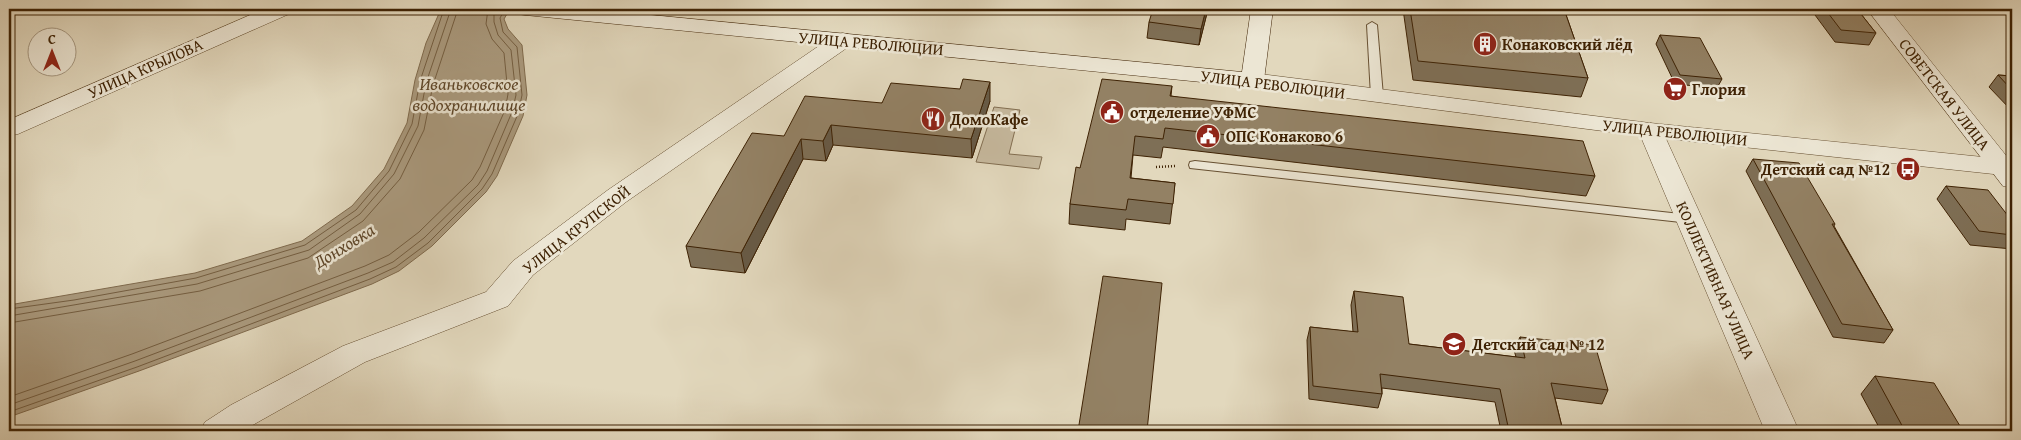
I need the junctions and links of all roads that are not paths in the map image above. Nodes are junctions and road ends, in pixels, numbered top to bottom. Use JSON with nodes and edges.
{"nodes":[{"id":1,"x":281,"y":9,"type":"edge"},
{"id":2,"x":529,"y":9,"type":"edge"},
{"id":3,"x":1262,"y":9,"type":"edge"},
{"id":4,"x":1878,"y":9,"type":"edge"},
{"id":5,"x":1372,"y":25,"type":"dead end"},
{"id":6,"x":843,"y":40,"type":"junction"},
{"id":7,"x":1252,"y":80,"type":"junction"},
{"id":8,"x":1377,"y":96,"type":"junction"},
{"id":9,"x":9,"y":129,"type":"edge"},
{"id":10,"x":1650,"y":130,"type":"junction"},
{"id":11,"x":1194,"y":165,"type":"dead end"},
{"id":12,"x":2009,"y":171,"type":"edge"},
{"id":13,"x":1690,"y":219,"type":"junction"},
{"id":14,"x":217,"y":431,"type":"edge"},
{"id":15,"x":1782,"y":431,"type":"edge"}],
"edges":[{"from":1,"to":9,"type":"street","name":"УЛИЦА КРЫЛОВА"},
{"from":2,"to":6,"type":"street","name":"УЛИЦА РЕВОЛЮЦИИ"},
{"from":3,"to":7,"type":"street"},
{"from":4,"to":12,"type":"street","name":"СОВЕТСКАЯ УЛИЦА"},
{"from":5,"to":8,"type":"lane"},
{"from":6,"to":7,"type":"street","name":"УЛИЦА РЕВОЛЮЦИИ"},
{"from":6,"to":14,"type":"street","name":"УЛИЦА КРУПСКОЙ"},
{"from":7,"to":8,"type":"street","name":"УЛИЦА РЕВОЛЮЦИИ"},
{"from":8,"to":10,"type":"street","name":"УЛИЦА РЕВОЛЮЦИИ"},
{"from":10,"to":12,"type":"street","name":"УЛИЦА РЕВОЛЮЦИИ"},
{"from":10,"to":13,"type":"street","name":"КОЛЛЕКТИВНАЯ УЛИЦА"},
{"from":11,"to":13,"type":"lane"},
{"from":13,"to":15,"type":"street","name":"КОЛЛЕКТИВНАЯ УЛИЦА"}]}
